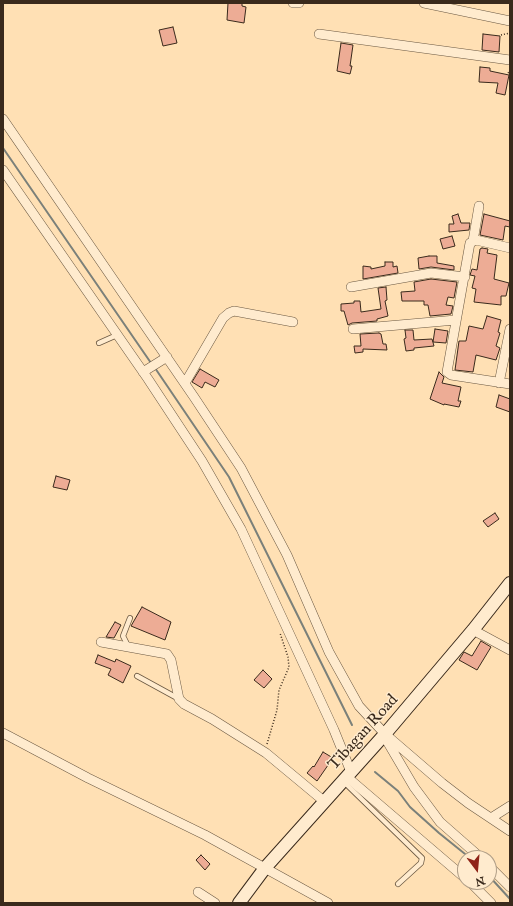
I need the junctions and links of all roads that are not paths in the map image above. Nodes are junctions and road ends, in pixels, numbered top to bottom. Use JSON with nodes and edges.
{"nodes":[{"id":1,"x":294,"y":3,"type":"edge"},
{"id":2,"x":299,"y":3,"type":"edge"},
{"id":3,"x":424,"y":3,"type":"edge"},
{"id":4,"x":510,"y":21,"type":"edge"},
{"id":5,"x":319,"y":34,"type":"dead end"},
{"id":6,"x":510,"y":60,"type":"edge"},
{"id":7,"x":3,"y":119,"type":"edge"},
{"id":8,"x":3,"y":170,"type":"edge"},
{"id":9,"x":479,"y":206,"type":"dead end"},
{"id":10,"x":473,"y":241,"type":"junction"},
{"id":11,"x":510,"y":248,"type":"edge"},
{"id":12,"x":465,"y":277,"type":"junction"},
{"id":13,"x":351,"y":287,"type":"dead end"},
{"id":14,"x":456,"y":320,"type":"junction"},
{"id":15,"x":293,"y":322,"type":"dead end"},
{"id":16,"x":353,"y":329,"type":"dead end"},
{"id":17,"x":510,"y":329,"type":"edge"},
{"id":18,"x":117,"y":335,"type":"junction"},
{"id":19,"x":99,"y":343,"type":"dead end"},
{"id":20,"x":164,"y":358,"type":"junction"},
{"id":21,"x":145,"y":371,"type":"junction"},
{"id":22,"x":185,"y":383,"type":"junction"},
{"id":23,"x":499,"y":383,"type":"junction"},
{"id":24,"x":510,"y":384,"type":"edge"},
{"id":25,"x":510,"y":583,"type":"edge"},
{"id":26,"x":130,"y":618,"type":"dead end"},
{"id":27,"x":473,"y":630,"type":"junction"},
{"id":28,"x":101,"y":642,"type":"dead end"},
{"id":29,"x":128,"y":646,"type":"junction"},
{"id":30,"x":510,"y":650,"type":"edge"},
{"id":31,"x":137,"y":676,"type":"dead end"},
{"id":32,"x":179,"y":699,"type":"junction"},
{"id":33,"x":3,"y":733,"type":"edge"},
{"id":34,"x":385,"y":735,"type":"junction"},
{"id":35,"x":347,"y":776,"type":"junction"},
{"id":36,"x":325,"y":802,"type":"junction"},
{"id":37,"x":510,"y":806,"type":"edge"},
{"id":38,"x":491,"y":818,"type":"junction"},
{"id":39,"x":510,"y":831,"type":"edge"},
{"id":40,"x":471,"y":850,"type":"edge"},
{"id":41,"x":265,"y":868,"type":"junction"},
{"id":42,"x":457,"y":871,"type":"edge"},
{"id":43,"x":497,"y":874,"type":"edge"},
{"id":44,"x":398,"y":884,"type":"dead end"},
{"id":45,"x":510,"y":887,"type":"edge"},
{"id":46,"x":478,"y":890,"type":"edge"},
{"id":47,"x":198,"y":892,"type":"dead end"},
{"id":48,"x":215,"y":903,"type":"edge"},
{"id":49,"x":239,"y":903,"type":"edge"},
{"id":50,"x":328,"y":903,"type":"edge"},
{"id":51,"x":491,"y":903,"type":"edge"}],
"edges":[{"from":1,"to":2,"type":"street"},
{"from":3,"to":4,"type":"street"},
{"from":5,"to":6,"type":"street"},
{"from":7,"to":20,"type":"street"},
{"from":8,"to":18,"type":"street"},
{"from":9,"to":10,"type":"street"},
{"from":10,"to":11,"type":"street"},
{"from":10,"to":12,"type":"street"},
{"from":12,"to":13,"type":"street"},
{"from":12,"to":14,"type":"street"},
{"from":14,"to":16,"type":"street"},
{"from":14,"to":23,"type":"street"},
{"from":15,"to":22,"type":"street"},
{"from":17,"to":23,"type":"street"},
{"from":18,"to":19,"type":"lane"},
{"from":18,"to":21,"type":"street"},
{"from":20,"to":21,"type":"street"},
{"from":20,"to":22,"type":"street"},
{"from":21,"to":35,"type":"street"},
{"from":22,"to":34,"type":"street"},
{"from":23,"to":24,"type":"street"},
{"from":25,"to":27,"type":"main road","name":"Tibagan Road"},
{"from":26,"to":29,"type":"lane"},
{"from":27,"to":30,"type":"street"},
{"from":27,"to":34,"type":"main road","name":"Tibagan Road"},
{"from":28,"to":29,"type":"street"},
{"from":29,"to":32,"type":"street"},
{"from":31,"to":32,"type":"lane"},
{"from":32,"to":36,"type":"street"},
{"from":33,"to":41,"type":"street"},
{"from":34,"to":35,"type":"main road","name":"Tibagan Road"},
{"from":34,"to":38,"type":"street"},
{"from":34,"to":40,"type":"street"},
{"from":35,"to":36,"type":"main road","name":"Tibagan Road"},
{"from":35,"to":42,"type":"street"},
{"from":35,"to":44,"type":"lane"},
{"from":36,"to":41,"type":"main road","name":"Tibagan Road"},
{"from":37,"to":38,"type":"street"},
{"from":38,"to":39,"type":"street"},
{"from":41,"to":49,"type":"main road","name":"Tibagan Road"},
{"from":41,"to":50,"type":"street"},
{"from":43,"to":45,"type":"street"},
{"from":46,"to":51,"type":"street"},
{"from":47,"to":48,"type":"street"}]}
